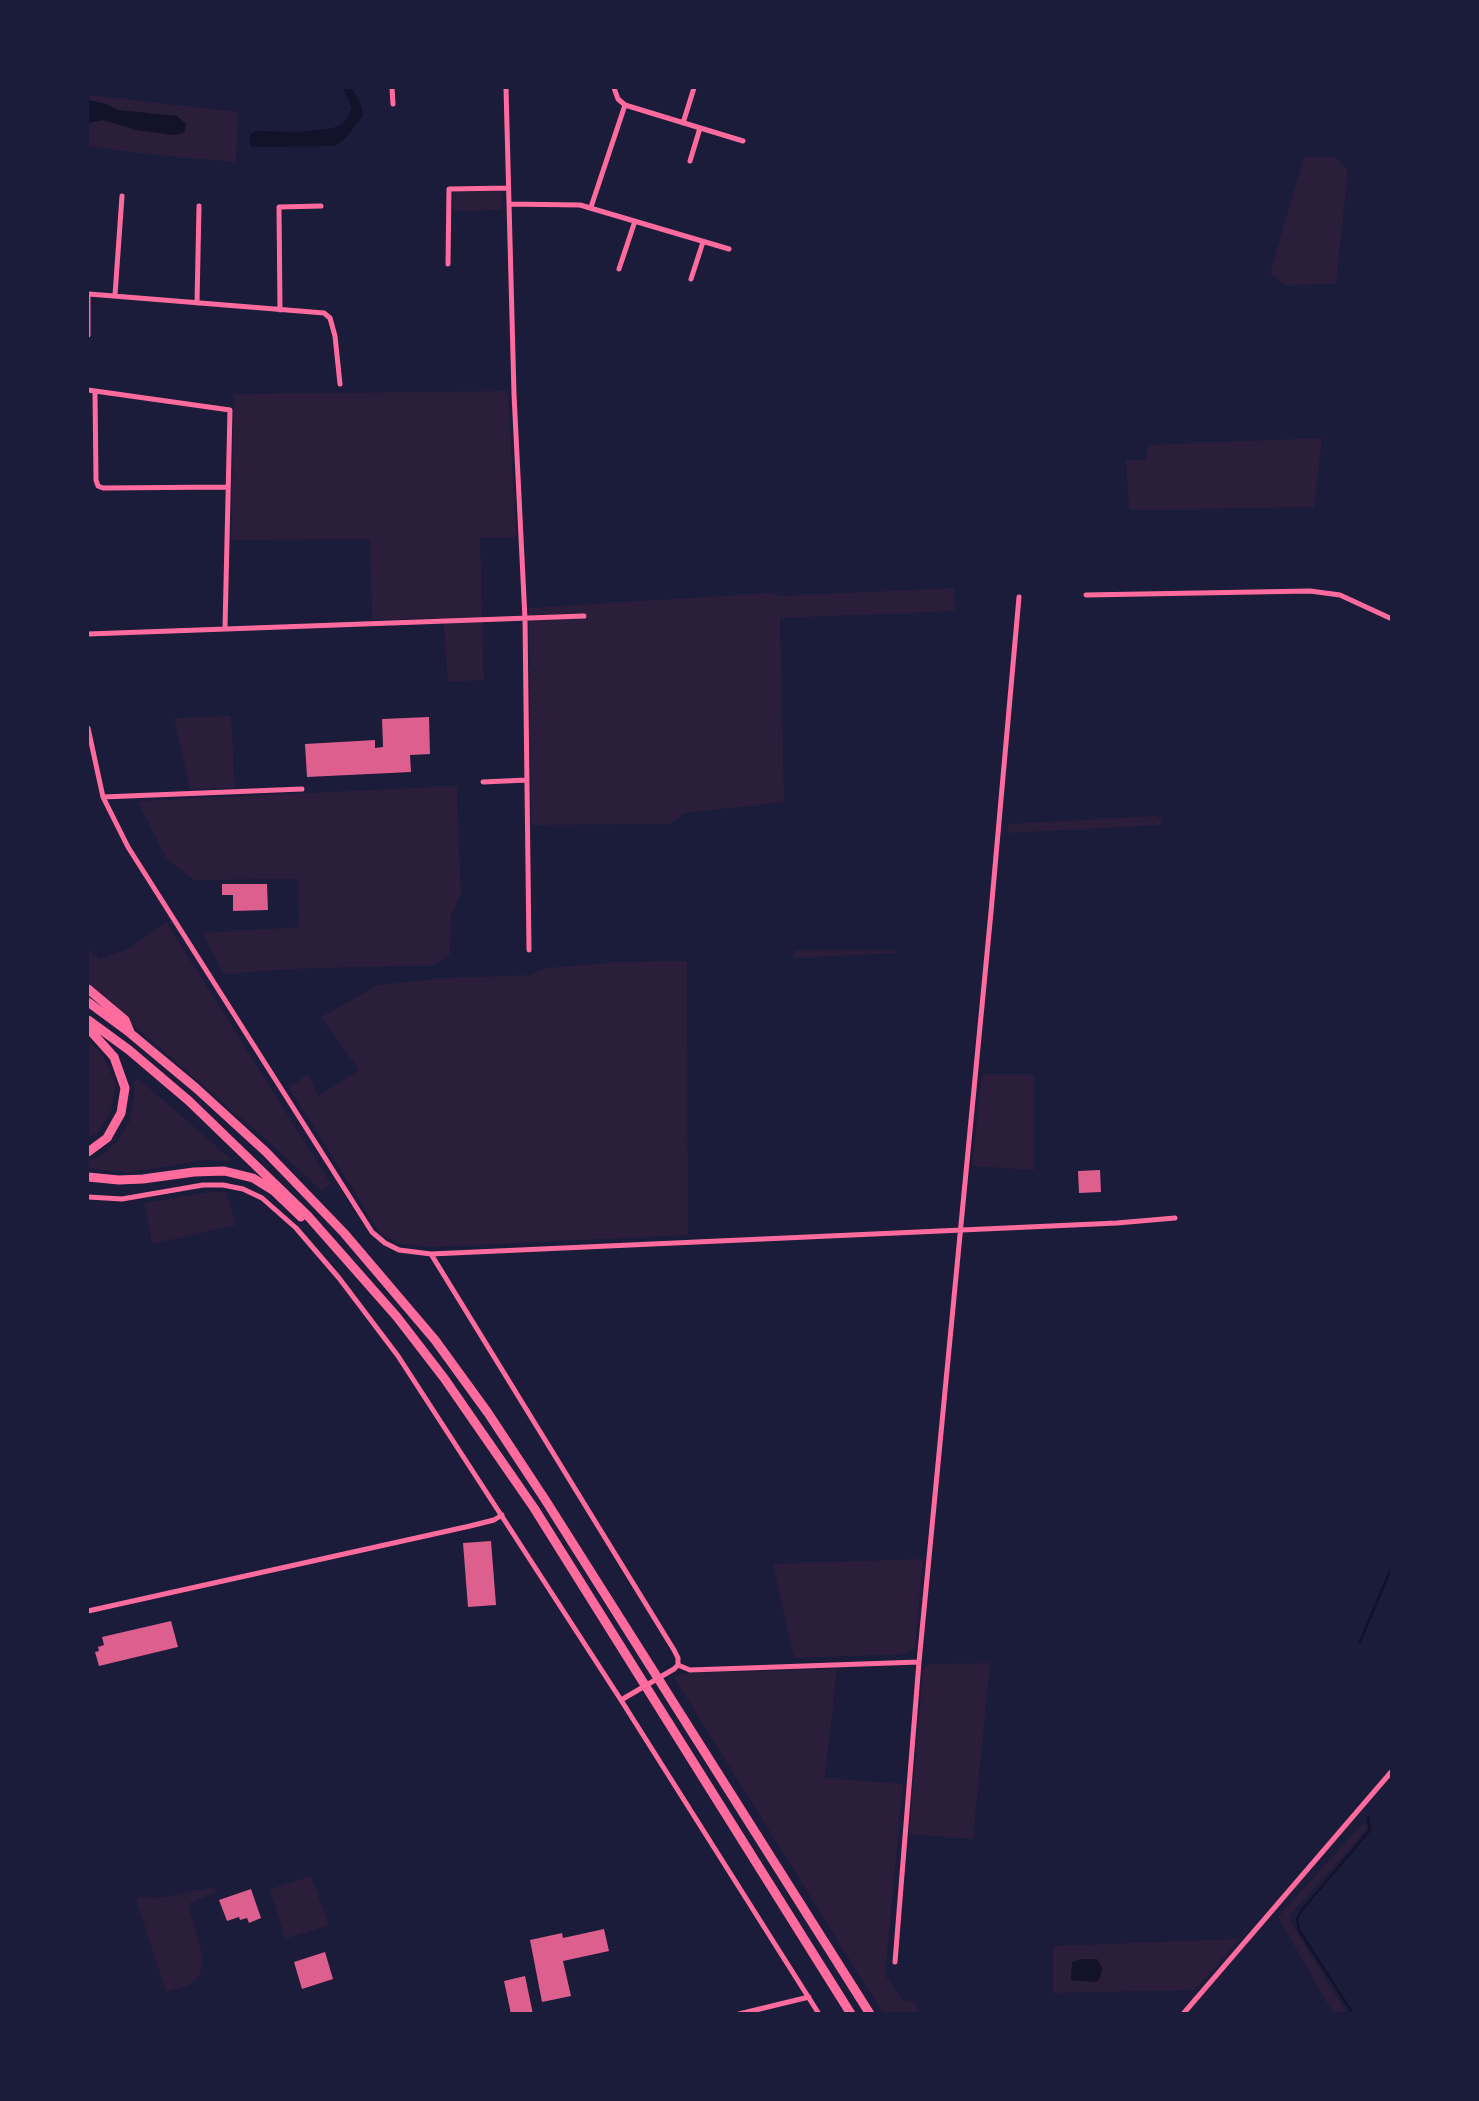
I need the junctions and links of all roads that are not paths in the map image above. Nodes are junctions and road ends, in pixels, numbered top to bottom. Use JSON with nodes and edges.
{"nodes":[{"id":1,"x":393,"y":88,"type":"edge"},
{"id":2,"x":506,"y":88,"type":"edge"},
{"id":3,"x":614,"y":88,"type":"edge"},
{"id":4,"x":694,"y":88,"type":"edge"},
{"id":5,"x":393,"y":103,"type":"dead end"},
{"id":6,"x":625,"y":106,"type":"junction"},
{"id":7,"x":683,"y":123,"type":"junction"},
{"id":8,"x":700,"y":128,"type":"junction"},
{"id":9,"x":743,"y":141,"type":"dead end"},
{"id":10,"x":690,"y":160,"type":"dead end"},
{"id":11,"x":508,"y":188,"type":"junction"},
{"id":12,"x":122,"y":196,"type":"dead end"},
{"id":13,"x":509,"y":204,"type":"junction"},
{"id":14,"x":199,"y":206,"type":"dead end"},
{"id":15,"x":321,"y":206,"type":"dead end"},
{"id":16,"x":591,"y":208,"type":"junction"},
{"id":17,"x":635,"y":221,"type":"junction"},
{"id":18,"x":703,"y":242,"type":"junction"},
{"id":19,"x":729,"y":249,"type":"dead end"},
{"id":20,"x":448,"y":264,"type":"dead end"},
{"id":21,"x":619,"y":269,"type":"dead end"},
{"id":22,"x":691,"y":279,"type":"dead end"},
{"id":23,"x":88,"y":294,"type":"edge"},
{"id":24,"x":115,"y":295,"type":"junction"},
{"id":25,"x":197,"y":303,"type":"junction"},
{"id":26,"x":280,"y":310,"type":"junction"},
{"id":27,"x":88,"y":335,"type":"edge"},
{"id":28,"x":340,"y":384,"type":"dead end"},
{"id":29,"x":88,"y":390,"type":"edge"},
{"id":30,"x":96,"y":392,"type":"junction"},
{"id":31,"x":227,"y":487,"type":"junction"},
{"id":32,"x":1086,"y":595,"type":"dead end"},
{"id":33,"x":1019,"y":597,"type":"dead end"},
{"id":34,"x":584,"y":616,"type":"dead end"},
{"id":35,"x":525,"y":619,"type":"junction"},
{"id":36,"x":1391,"y":619,"type":"edge"},
{"id":37,"x":225,"y":628,"type":"junction"},
{"id":38,"x":88,"y":634,"type":"edge"},
{"id":39,"x":88,"y":728,"type":"edge"},
{"id":40,"x":527,"y":780,"type":"junction"},
{"id":41,"x":483,"y":782,"type":"dead end"},
{"id":42,"x":302,"y":789,"type":"dead end"},
{"id":43,"x":103,"y":797,"type":"junction"},
{"id":44,"x":528,"y":950,"type":"dead end"},
{"id":45,"x":88,"y":989,"type":"edge"},
{"id":46,"x":88,"y":1002,"type":"edge"},
{"id":47,"x":88,"y":1020,"type":"edge"},
{"id":48,"x":88,"y":1028,"type":"edge"},
{"id":49,"x":130,"y":1033,"type":"junction"},
{"id":50,"x":88,"y":1152,"type":"edge"},
{"id":51,"x":88,"y":1177,"type":"edge"},
{"id":52,"x":88,"y":1197,"type":"edge"},
{"id":53,"x":1175,"y":1218,"type":"dead end"},
{"id":54,"x":960,"y":1229,"type":"junction"},
{"id":55,"x":431,"y":1254,"type":"junction"},
{"id":56,"x":364,"y":1279,"type":"junction"},
{"id":57,"x":502,"y":1515,"type":"junction"},
{"id":58,"x":88,"y":1611,"type":"edge"},
{"id":59,"x":919,"y":1662,"type":"junction"},
{"id":60,"x":678,"y":1665,"type":"junction"},
{"id":61,"x":621,"y":1700,"type":"junction"},
{"id":62,"x":1391,"y":1771,"type":"edge"},
{"id":63,"x":895,"y":1962,"type":"dead end"},
{"id":64,"x":809,"y":1997,"type":"junction"},
{"id":65,"x":739,"y":2014,"type":"edge"},
{"id":66,"x":819,"y":2014,"type":"edge"},
{"id":67,"x":851,"y":2014,"type":"edge"},
{"id":68,"x":870,"y":2014,"type":"edge"},
{"id":69,"x":1183,"y":2014,"type":"edge"}],
"edges":[{"from":1,"to":5,"type":"street"},
{"from":2,"to":11,"type":"street"},
{"from":3,"to":6,"type":"street"},
{"from":4,"to":7,"type":"street"},
{"from":6,"to":7,"type":"street"},
{"from":6,"to":16,"type":"street"},
{"from":7,"to":8,"type":"street"},
{"from":8,"to":9,"type":"street"},
{"from":8,"to":10,"type":"street"},
{"from":11,"to":13,"type":"street"},
{"from":11,"to":20,"type":"street"},
{"from":12,"to":24,"type":"street"},
{"from":13,"to":16,"type":"street"},
{"from":13,"to":35,"type":"street"},
{"from":14,"to":25,"type":"street"},
{"from":15,"to":26,"type":"street"},
{"from":16,"to":17,"type":"street"},
{"from":17,"to":18,"type":"street"},
{"from":17,"to":21,"type":"street"},
{"from":18,"to":19,"type":"street"},
{"from":18,"to":22,"type":"street"},
{"from":23,"to":24,"type":"street"},
{"from":23,"to":27,"type":"street"},
{"from":24,"to":25,"type":"street"},
{"from":25,"to":26,"type":"street"},
{"from":26,"to":28,"type":"street"},
{"from":29,"to":30,"type":"street"},
{"from":30,"to":31,"type":"street"},
{"from":30,"to":31,"type":"street"},
{"from":31,"to":37,"type":"street"},
{"from":32,"to":36,"type":"street"},
{"from":33,"to":54,"type":"street"},
{"from":34,"to":35,"type":"street"},
{"from":35,"to":37,"type":"street"},
{"from":35,"to":40,"type":"street"},
{"from":37,"to":38,"type":"street"},
{"from":39,"to":43,"type":"street"},
{"from":40,"to":41,"type":"street"},
{"from":40,"to":44,"type":"street"},
{"from":42,"to":43,"type":"street"},
{"from":43,"to":55,"type":"street"},
{"from":45,"to":49,"type":"highway"},
{"from":46,"to":49,"type":"highway"},
{"from":47,"to":56,"type":"highway"},
{"from":48,"to":50,"type":"highway"},
{"from":49,"to":68,"type":"highway"},
{"from":51,"to":56,"type":"highway"},
{"from":52,"to":57,"type":"street"},
{"from":53,"to":54,"type":"street"},
{"from":54,"to":55,"type":"street"},
{"from":54,"to":59,"type":"street"},
{"from":55,"to":60,"type":"street"},
{"from":56,"to":67,"type":"highway"},
{"from":57,"to":58,"type":"street"},
{"from":57,"to":61,"type":"street"},
{"from":59,"to":60,"type":"street"},
{"from":59,"to":63,"type":"street"},
{"from":60,"to":61,"type":"street"},
{"from":61,"to":64,"type":"street"},
{"from":62,"to":69,"type":"street"},
{"from":64,"to":65,"type":"street"},
{"from":64,"to":66,"type":"street"}]}
